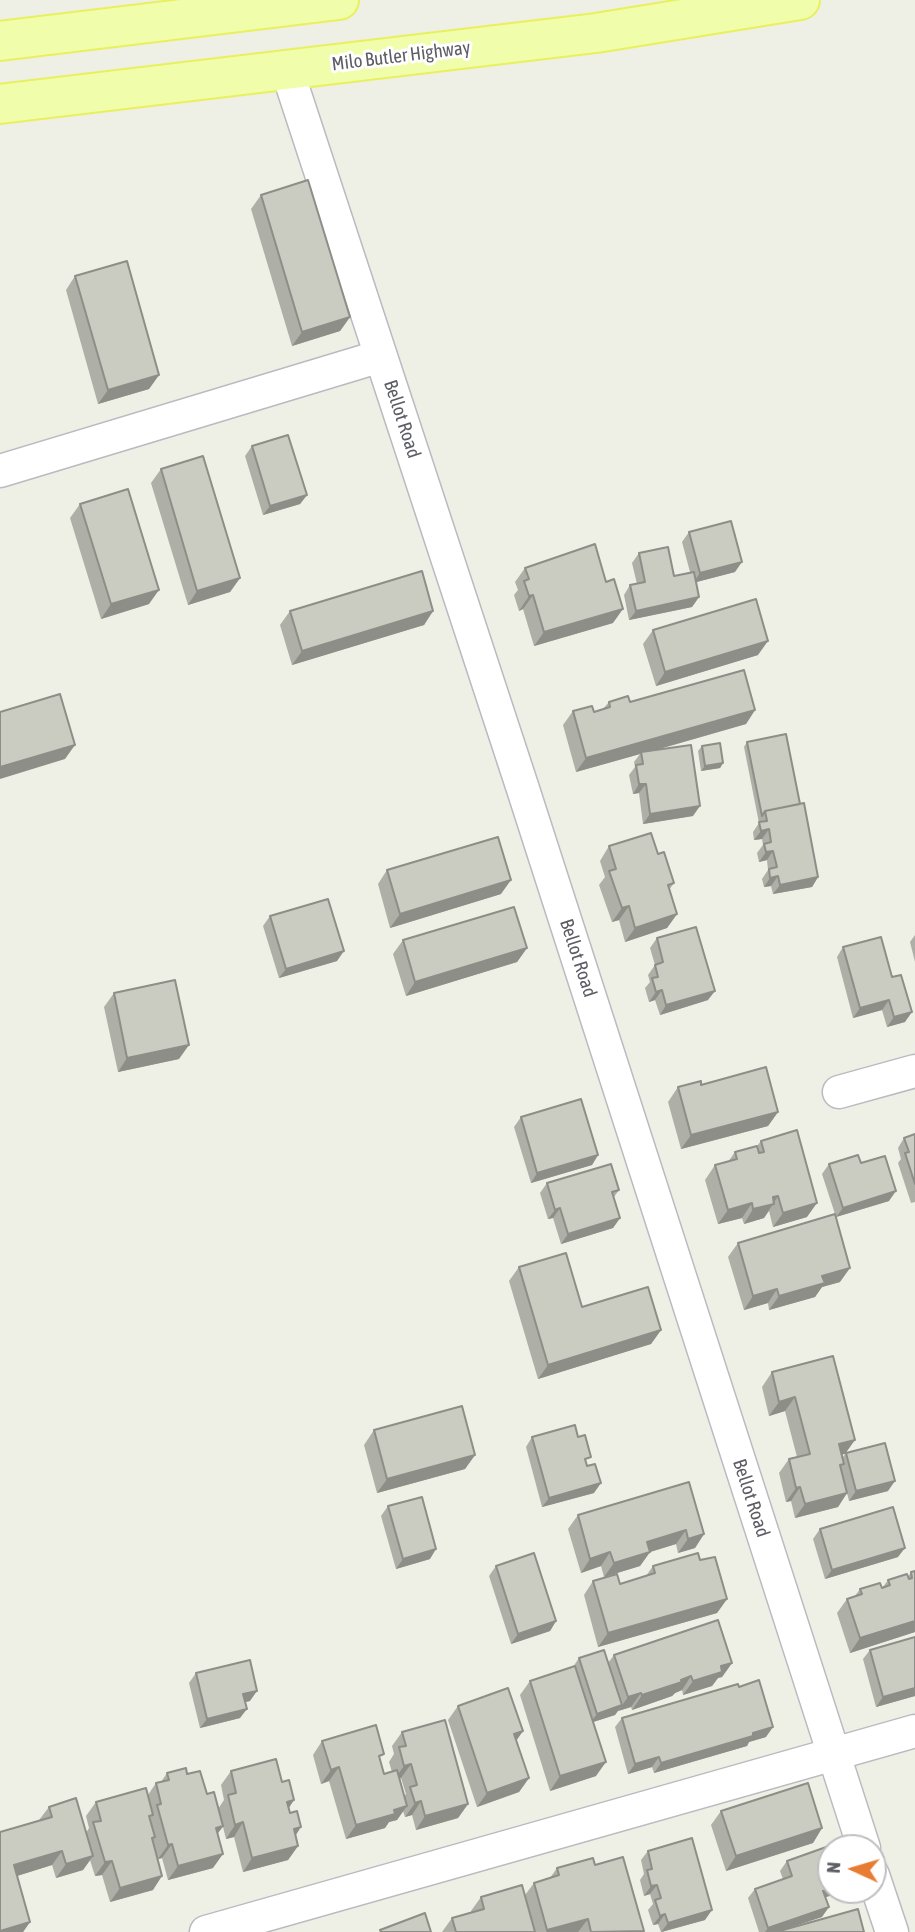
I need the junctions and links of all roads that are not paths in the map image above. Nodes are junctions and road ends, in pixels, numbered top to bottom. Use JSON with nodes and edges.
{"nodes":[{"id":1,"x":339,"y":0,"type":"edge"},
{"id":2,"x":800,"y":0,"type":"edge"},
{"id":3,"x":251,"y":5,"type":"edge"},
{"id":4,"x":0,"y":41,"type":"edge"},
{"id":5,"x":287,"y":70,"type":"junction"},
{"id":6,"x":0,"y":104,"type":"edge"},
{"id":7,"x":381,"y":356,"type":"junction"},
{"id":8,"x":0,"y":471,"type":"edge"},
{"id":9,"x":915,"y":1071,"type":"edge"},
{"id":10,"x":839,"y":1092,"type":"dead end"},
{"id":11,"x":915,"y":1731,"type":"edge"},
{"id":12,"x":833,"y":1754,"type":"junction"},
{"id":13,"x":859,"y":1834,"type":"edge"},
{"id":14,"x":883,"y":1904,"type":"edge"},
{"id":15,"x":206,"y":1932,"type":"edge"},
{"id":16,"x":892,"y":1932,"type":"edge"}],
"edges":[{"from":1,"to":3,"type":"main road"},
{"from":2,"to":5,"type":"main road","name":"Milo Butler Highway"},
{"from":3,"to":4,"type":"main road"},
{"from":5,"to":6,"type":"main road","name":"Milo Butler Highway"},
{"from":5,"to":7,"type":"street","name":"Bellot Road"},
{"from":7,"to":8,"type":"street"},
{"from":7,"to":12,"type":"street","name":"Bellot Road"},
{"from":9,"to":10,"type":"street"},
{"from":11,"to":12,"type":"street"},
{"from":12,"to":13,"type":"street","name":"Bellot Road"},
{"from":12,"to":15,"type":"street"},
{"from":14,"to":16,"type":"street"}]}
